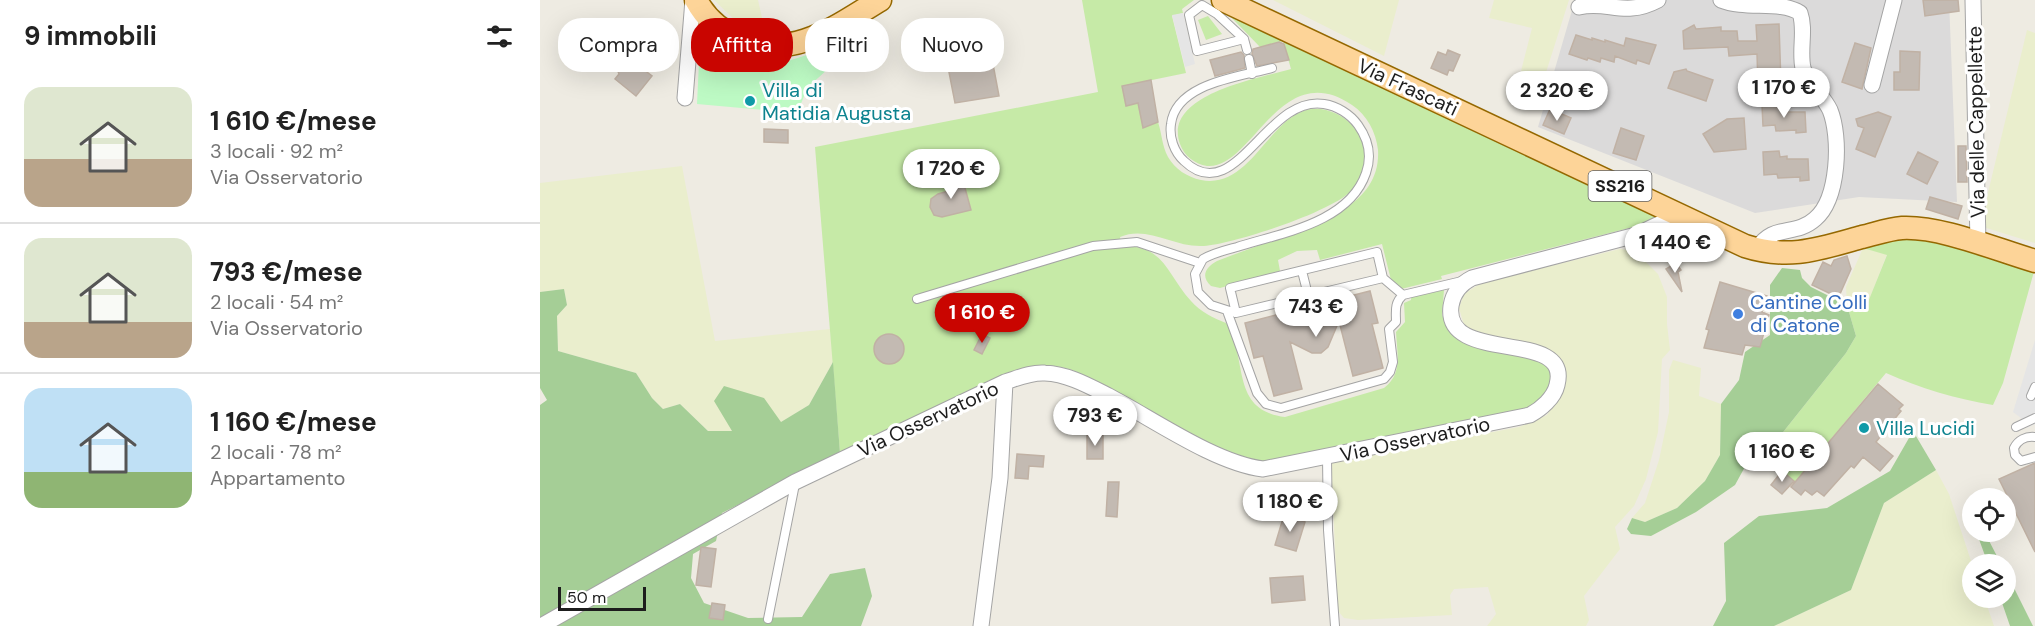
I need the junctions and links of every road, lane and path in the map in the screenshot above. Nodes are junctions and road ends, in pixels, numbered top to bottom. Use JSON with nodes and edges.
{"nodes":[{"id":1,"x":694,"y":0,"type":"edge"},
{"id":2,"x":880,"y":0,"type":"edge"},
{"id":3,"x":1658,"y":0,"type":"edge"},
{"id":4,"x":1720,"y":0,"type":"edge"},
{"id":5,"x":1894,"y":0,"type":"edge"},
{"id":6,"x":1973,"y":0,"type":"edge"},
{"id":7,"x":1220,"y":2,"type":"edge"},
{"id":8,"x":1579,"y":7,"type":"dead end"},
{"id":9,"x":1244,"y":39,"type":"junction"},
{"id":10,"x":1272,"y":68,"type":"dead end"},
{"id":11,"x":1252,"y":74,"type":"junction"},
{"id":12,"x":1872,"y":85,"type":"dead end"},
{"id":13,"x":685,"y":98,"type":"dead end"},
{"id":14,"x":1680,"y":214,"type":"junction"},
{"id":15,"x":1978,"y":244,"type":"junction"},
{"id":16,"x":1757,"y":249,"type":"junction"},
{"id":17,"x":2035,"y":261,"type":"edge"},
{"id":18,"x":1200,"y":263,"type":"junction"},
{"id":19,"x":1302,"y":271,"type":"junction"},
{"id":20,"x":1383,"y":278,"type":"junction"},
{"id":21,"x":1472,"y":278,"type":"junction"},
{"id":22,"x":1403,"y":295,"type":"junction"},
{"id":23,"x":1308,"y":296,"type":"junction"},
{"id":24,"x":917,"y":299,"type":"dead end"},
{"id":25,"x":1232,"y":312,"type":"junction"},
{"id":26,"x":1005,"y":382,"type":"junction"},
{"id":27,"x":2035,"y":387,"type":"edge"},
{"id":28,"x":2031,"y":396,"type":"dead end"},
{"id":29,"x":2035,"y":418,"type":"edge"},
{"id":30,"x":2016,"y":427,"type":"dead end"},
{"id":31,"x":2035,"y":437,"type":"edge"},
{"id":32,"x":2035,"y":457,"type":"edge"},
{"id":33,"x":1327,"y":458,"type":"junction"},
{"id":34,"x":795,"y":482,"type":"junction"},
{"id":35,"x":768,"y":619,"type":"dead end"},
{"id":36,"x":541,"y":626,"type":"edge"},
{"id":37,"x":981,"y":626,"type":"edge"},
{"id":38,"x":1335,"y":626,"type":"edge"}],
"edges":[{"from":1,"to":2,"type":"main road"},
{"from":1,"to":13,"type":"street"},
{"from":3,"to":8,"type":"street"},
{"from":4,"to":16,"type":"street"},
{"from":5,"to":12,"type":"street"},
{"from":6,"to":15,"type":"street","name":"Via delle Cappellette"},
{"from":7,"to":9,"type":"lane"},
{"from":7,"to":9,"type":"lane"},
{"from":7,"to":14,"type":"main road","name":"Via Frascati","number":"SS216"},
{"from":9,"to":11,"type":"lane"},
{"from":10,"to":11,"type":"lane"},
{"from":11,"to":18,"type":"lane"},
{"from":14,"to":16,"type":"main road","name":"Via Frascati","number":"SS216"},
{"from":14,"to":21,"type":"street"},
{"from":15,"to":16,"type":"main road","name":"Via Frascati","number":"SS216"},
{"from":15,"to":17,"type":"main road","name":"Via Frascati","number":"SS216"},
{"from":18,"to":24,"type":"lane"},
{"from":18,"to":25,"type":"lane"},
{"from":19,"to":20,"type":"lane"},
{"from":19,"to":23,"type":"lane"},
{"from":19,"to":25,"type":"lane"},
{"from":20,"to":22,"type":"lane"},
{"from":20,"to":23,"type":"lane"},
{"from":21,"to":22,"type":"lane"},
{"from":21,"to":33,"type":"street","name":"Via Osservatorio"},
{"from":22,"to":25,"type":"lane"},
{"from":23,"to":25,"type":"lane"},
{"from":26,"to":33,"type":"street","name":"Via Osservatorio"},
{"from":26,"to":34,"type":"street","name":"Via Osservatorio"},
{"from":26,"to":37,"type":"street"},
{"from":27,"to":28,"type":"lane"},
{"from":29,"to":30,"type":"lane"},
{"from":31,"to":32,"type":"lane"},
{"from":33,"to":38,"type":"lane"},
{"from":34,"to":35,"type":"lane"},
{"from":34,"to":36,"type":"street","name":"Via Osservatorio"}]}
